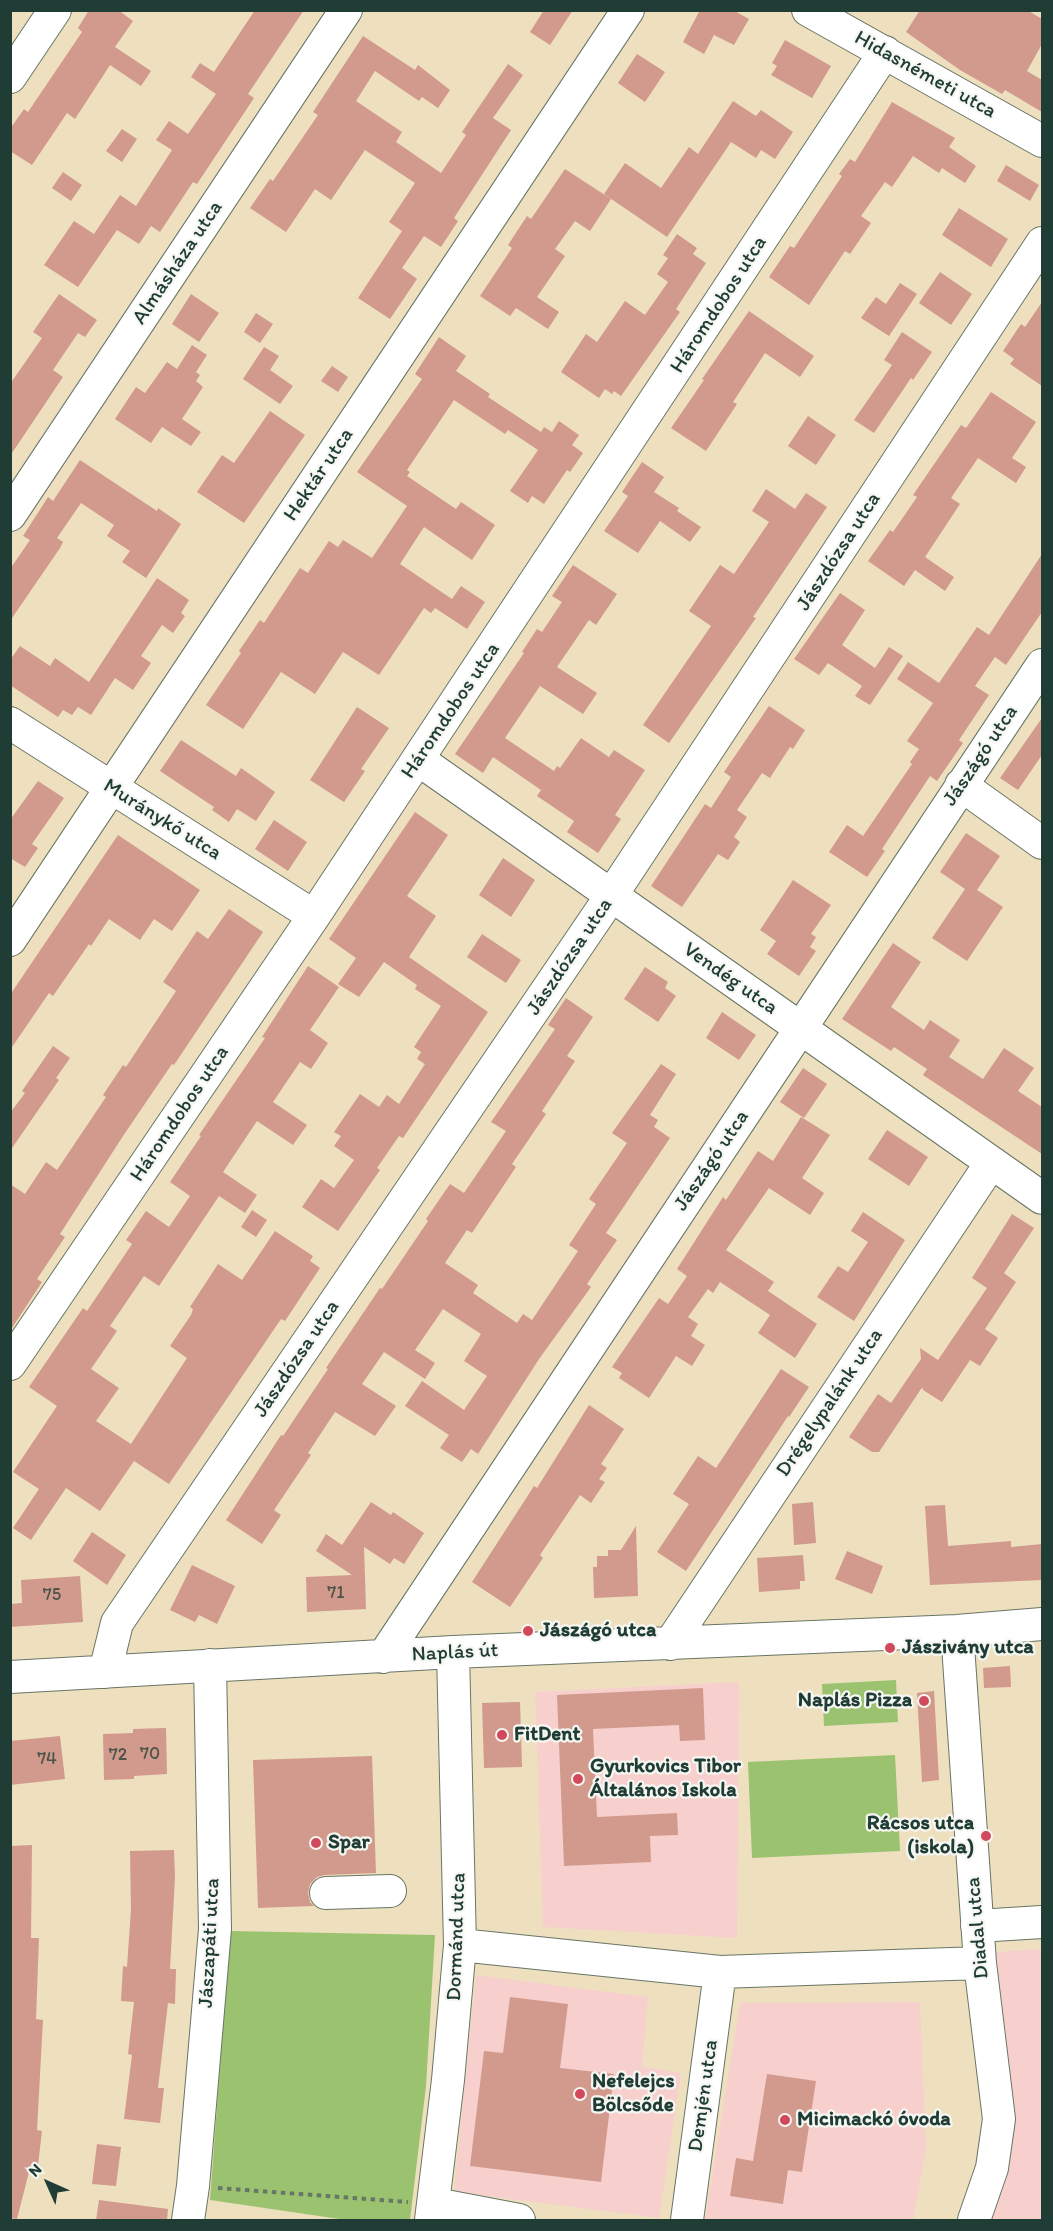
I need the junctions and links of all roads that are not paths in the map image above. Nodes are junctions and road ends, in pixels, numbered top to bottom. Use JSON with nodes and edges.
{"nodes":[{"id":1,"x":55,"y":10,"type":"edge"},
{"id":2,"x":346,"y":10,"type":"edge"},
{"id":3,"x":628,"y":10,"type":"edge"},
{"id":4,"x":808,"y":10,"type":"edge"},
{"id":5,"x":885,"y":52,"type":"junction"},
{"id":6,"x":10,"y":77,"type":"edge"},
{"id":7,"x":1042,"y":141,"type":"edge"},
{"id":8,"x":1042,"y":243,"type":"edge"},
{"id":9,"x":10,"y":515,"type":"edge"},
{"id":10,"x":1042,"y":664,"type":"edge"},
{"id":11,"x":10,"y":723,"type":"edge"},
{"id":12,"x":419,"y":760,"type":"junction"},
{"id":13,"x":962,"y":785,"type":"junction"},
{"id":14,"x":111,"y":788,"type":"junction"},
{"id":15,"x":1042,"y":843,"type":"edge"},
{"id":16,"x":611,"y":896,"type":"junction"},
{"id":17,"x":314,"y":916,"type":"junction"},
{"id":18,"x":10,"y":940,"type":"edge"},
{"id":19,"x":801,"y":1028,"type":"junction"},
{"id":20,"x":991,"y":1163,"type":"junction"},
{"id":21,"x":1042,"y":1198,"type":"edge"},
{"id":22,"x":10,"y":1364,"type":"edge"},
{"id":23,"x":1042,"y":1624,"type":"edge"},
{"id":24,"x":957,"y":1631,"type":"junction"},
{"id":25,"x":670,"y":1644,"type":"junction"},
{"id":26,"x":453,"y":1652,"type":"junction"},
{"id":27,"x":383,"y":1657,"type":"junction"},
{"id":28,"x":210,"y":1665,"type":"junction"},
{"id":29,"x":105,"y":1672,"type":"junction"},
{"id":30,"x":10,"y":1677,"type":"edge"},
{"id":31,"x":390,"y":1891,"type":"dead end"},
{"id":32,"x":326,"y":1893,"type":"dead end"},
{"id":33,"x":1042,"y":1922,"type":"edge"},
{"id":34,"x":977,"y":1926,"type":"junction"},
{"id":35,"x":460,"y":1945,"type":"junction"},
{"id":36,"x":980,"y":1963,"type":"junction"},
{"id":37,"x":720,"y":1972,"type":"junction"},
{"id":38,"x":433,"y":2212,"type":"edge"},
{"id":39,"x":188,"y":2220,"type":"edge"},
{"id":40,"x":519,"y":2220,"type":"edge"},
{"id":41,"x":687,"y":2220,"type":"edge"},
{"id":42,"x":974,"y":2220,"type":"edge"}],
"edges":[{"from":1,"to":6,"type":"street"},
{"from":2,"to":9,"type":"street","name":"Almásháza utca"},
{"from":3,"to":14,"type":"street","name":"Hektár utca"},
{"from":4,"to":5,"type":"street","name":"Hidasnémeti utca"},
{"from":5,"to":7,"type":"street","name":"Hidasnémeti utca"},
{"from":5,"to":12,"type":"street","name":"Háromdobos utca"},
{"from":8,"to":16,"type":"street","name":"Jászdózsa utca"},
{"from":10,"to":13,"type":"street","name":"Jászágó utca"},
{"from":11,"to":14,"type":"street","name":"Muránykő utca"},
{"from":12,"to":16,"type":"street","name":"Vendég utca"},
{"from":12,"to":17,"type":"street","name":"Háromdobos utca"},
{"from":13,"to":15,"type":"street"},
{"from":13,"to":19,"type":"street","name":"Jászágó utca"},
{"from":14,"to":17,"type":"street","name":"Muránykő utca"},
{"from":14,"to":18,"type":"street","name":"Hektár utca"},
{"from":16,"to":19,"type":"street","name":"Vendég utca"},
{"from":16,"to":29,"type":"street","name":"Jászdózsa utca"},
{"from":17,"to":22,"type":"street","name":"Háromdobos utca"},
{"from":19,"to":20,"type":"street","name":"Vendég utca"},
{"from":19,"to":27,"type":"street","name":"Jászágó utca"},
{"from":20,"to":21,"type":"street","name":"Vendég utca"},
{"from":20,"to":25,"type":"street","name":"Drégelypalánk utca"},
{"from":23,"to":24,"type":"street","name":"Naplás út"},
{"from":24,"to":25,"type":"street","name":"Naplás út"},
{"from":24,"to":34,"type":"street","name":"Diadal utca"},
{"from":25,"to":26,"type":"street","name":"Naplás út"},
{"from":26,"to":27,"type":"street","name":"Naplás út"},
{"from":26,"to":35,"type":"street","name":"Dormánd utca"},
{"from":27,"to":28,"type":"street","name":"Naplás út"},
{"from":28,"to":29,"type":"street","name":"Naplás út"},
{"from":28,"to":39,"type":"street","name":"Jászapáti utca"},
{"from":29,"to":30,"type":"street","name":"Naplás út"},
{"from":31,"to":32,"type":"street"},
{"from":33,"to":34,"type":"street"},
{"from":34,"to":36,"type":"street","name":"Diadal utca"},
{"from":35,"to":37,"type":"street"},
{"from":35,"to":38,"type":"street","name":"Dormánd utca"},
{"from":36,"to":37,"type":"street"},
{"from":36,"to":42,"type":"street","name":"Diadal utca"},
{"from":37,"to":41,"type":"street","name":"Demjén utca"},
{"from":38,"to":40,"type":"street"}]}
